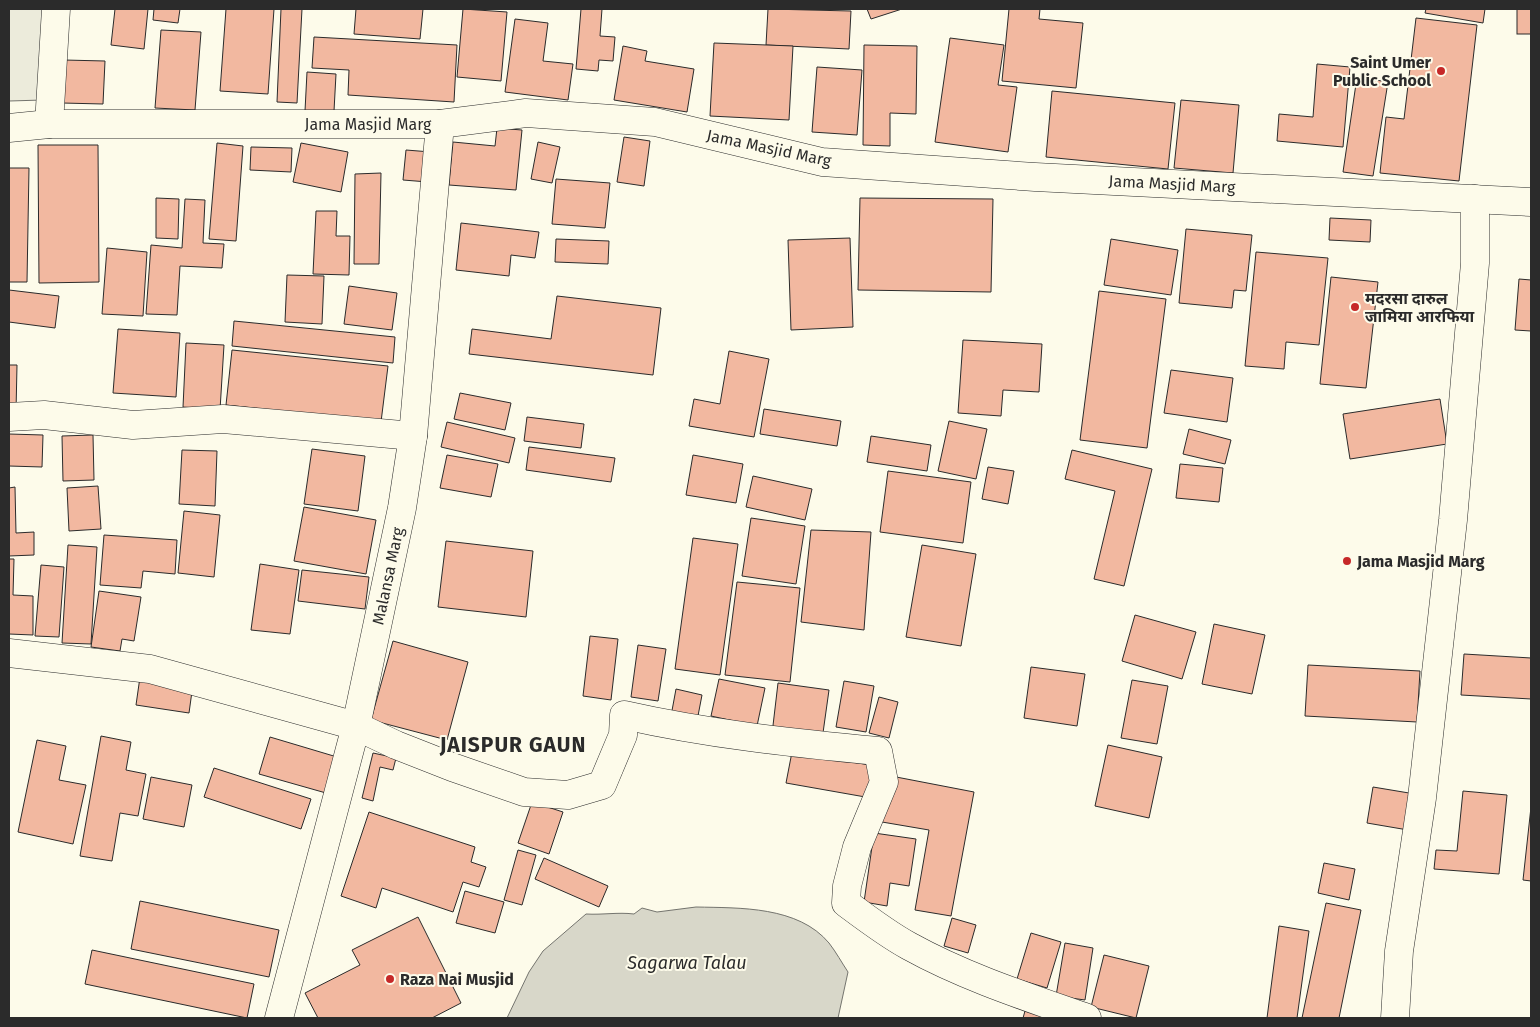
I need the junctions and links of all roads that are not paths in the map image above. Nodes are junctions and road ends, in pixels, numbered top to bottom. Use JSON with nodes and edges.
{"nodes":[{"id":1,"x":56,"y":9,"type":"edge"},
{"id":2,"x":49,"y":124,"type":"junction"},
{"id":3,"x":440,"y":124,"type":"junction"},
{"id":4,"x":9,"y":128,"type":"edge"},
{"id":5,"x":1476,"y":199,"type":"junction"},
{"id":6,"x":1531,"y":202,"type":"edge"},
{"id":7,"x":9,"y":417,"type":"edge"},
{"id":8,"x":413,"y":436,"type":"junction"},
{"id":9,"x":9,"y":653,"type":"edge"},
{"id":10,"x":356,"y":726,"type":"junction"},
{"id":11,"x":279,"y":1018,"type":"edge"},
{"id":12,"x":1087,"y":1018,"type":"edge"},
{"id":13,"x":1394,"y":1018,"type":"edge"}],
"edges":[{"from":1,"to":2,"type":"street"},
{"from":2,"to":3,"type":"street","name":"Jama Masjid Marg"},
{"from":2,"to":4,"type":"street","name":"Jama Masjid Marg"},
{"from":3,"to":5,"type":"street","name":"Jama Masjid Marg"},
{"from":3,"to":8,"type":"street","name":"Malansa Marg"},
{"from":5,"to":6,"type":"street","name":"Jama Masjid Marg"},
{"from":5,"to":13,"type":"street"},
{"from":7,"to":8,"type":"street"},
{"from":8,"to":10,"type":"street","name":"Malansa Marg"},
{"from":9,"to":10,"type":"street"},
{"from":10,"to":11,"type":"street","name":"Malansa Marg"},
{"from":10,"to":12,"type":"street"}]}
